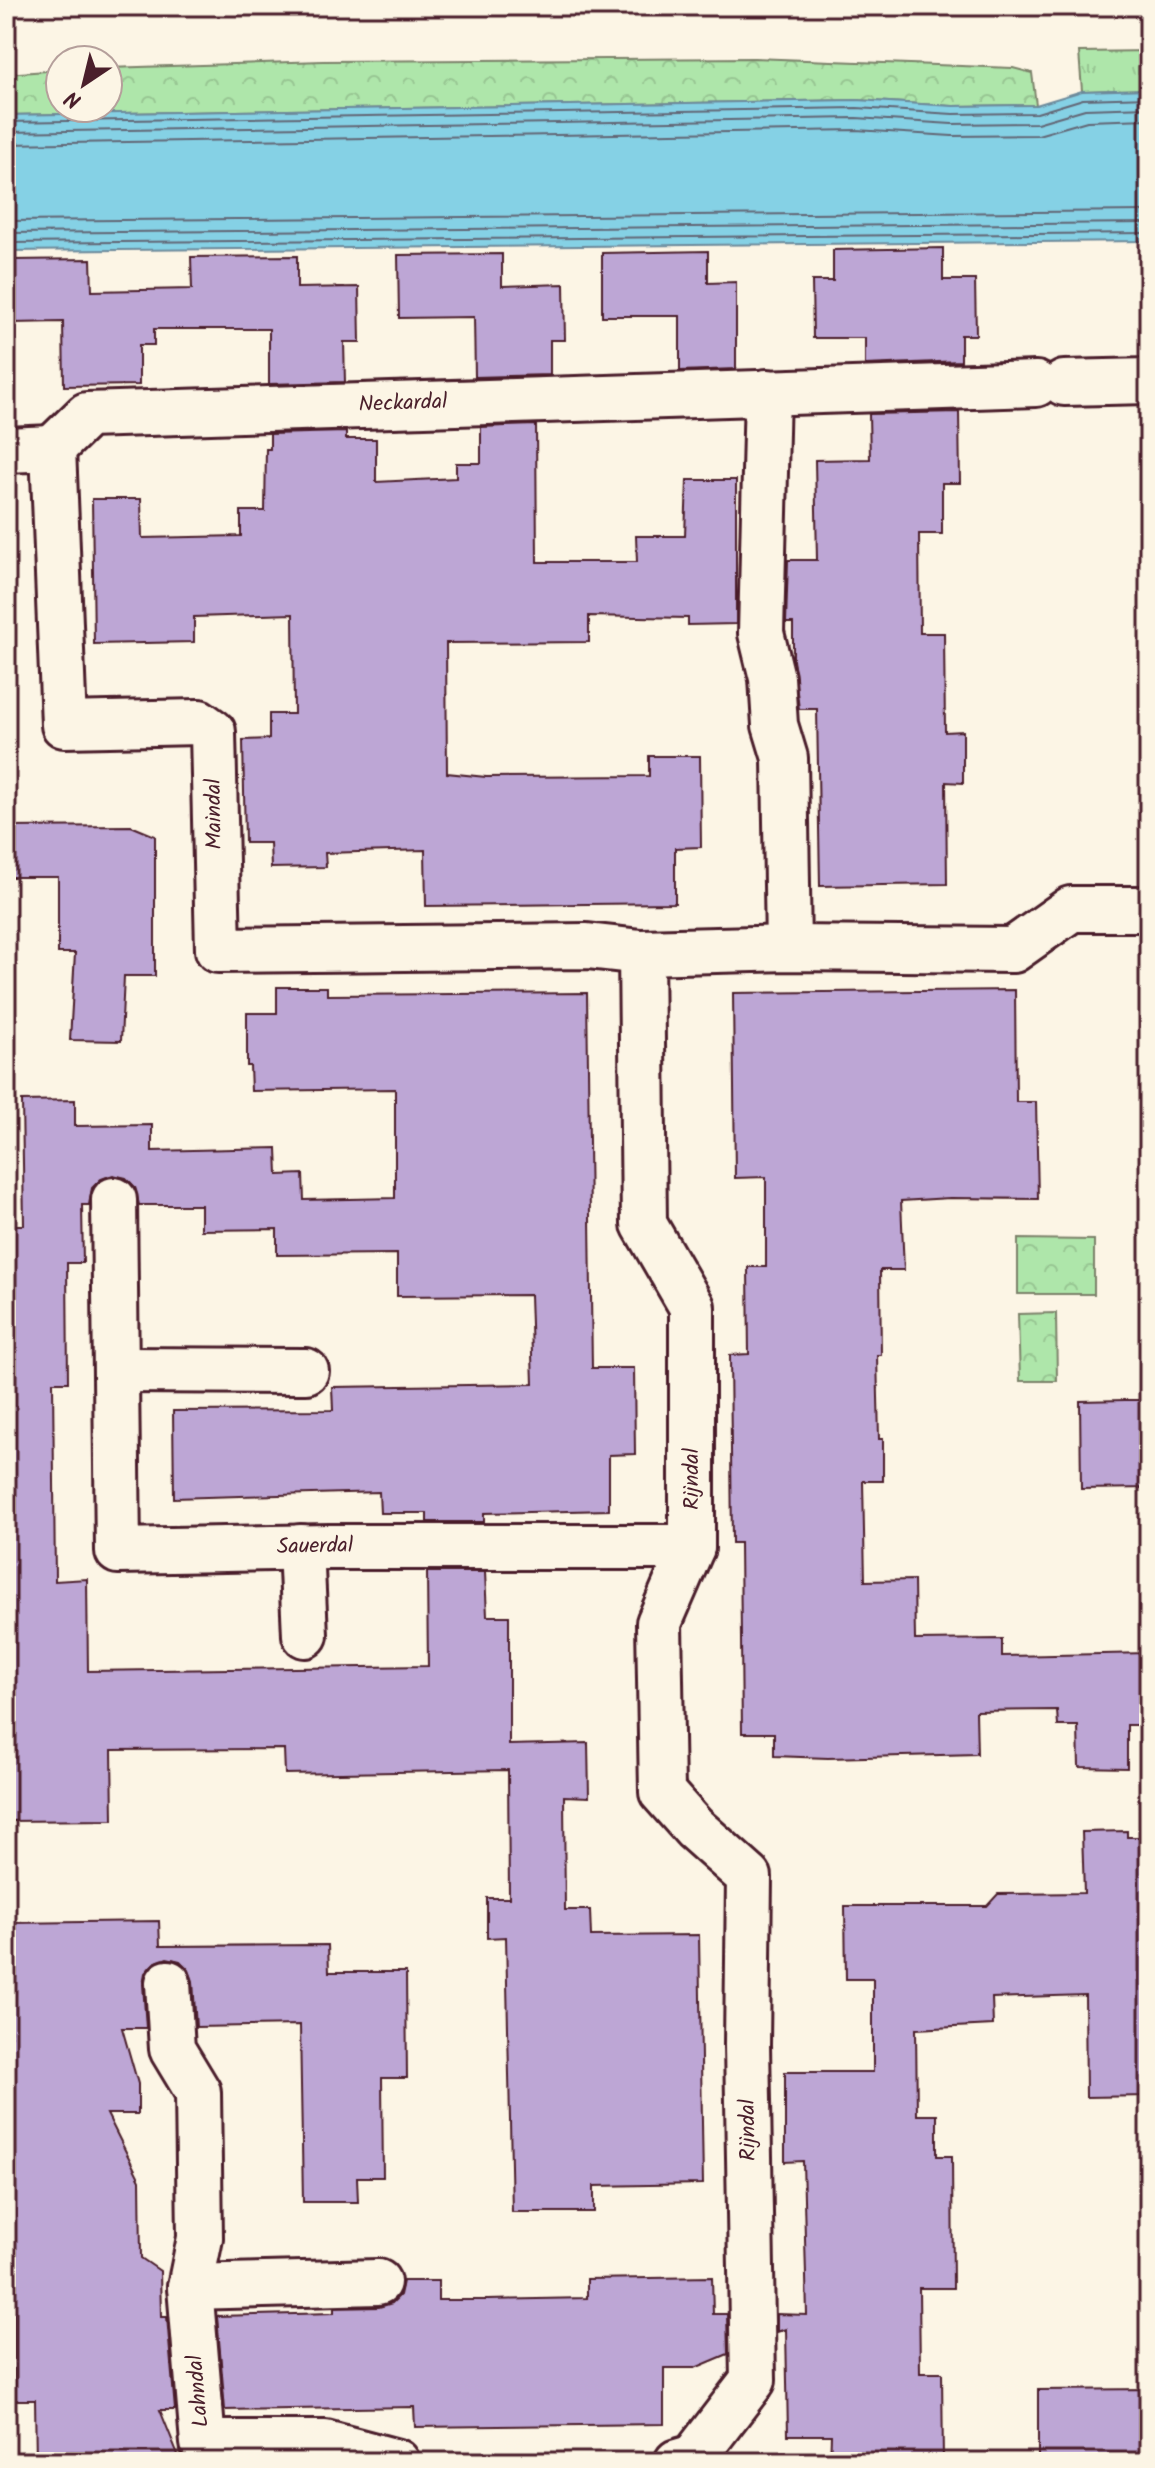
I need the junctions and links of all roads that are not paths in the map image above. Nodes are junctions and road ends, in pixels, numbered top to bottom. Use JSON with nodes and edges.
{"nodes":[{"id":1,"x":1149,"y":381,"type":"edge"},
{"id":2,"x":767,"y":392,"type":"junction"},
{"id":3,"x":53,"y":448,"type":"junction"},
{"id":4,"x":6,"y":450,"type":"edge"},
{"id":5,"x":1149,"y":909,"type":"edge"},
{"id":6,"x":788,"y":948,"type":"junction"},
{"id":7,"x":641,"y":952,"type":"junction"},
{"id":8,"x":114,"y":1200,"type":"dead end"},
{"id":9,"x":117,"y":1370,"type":"junction"},
{"id":10,"x":306,"y":1371,"type":"dead end"},
{"id":11,"x":301,"y":1547,"type":"junction"},
{"id":12,"x":692,"y":1547,"type":"junction"},
{"id":13,"x":305,"y":1635,"type":"dead end"},
{"id":14,"x":168,"y":1983,"type":"dead end"},
{"id":15,"x":378,"y":2282,"type":"dead end"},
{"id":16,"x":190,"y":2287,"type":"junction"},
{"id":17,"x":397,"y":2462,"type":"edge"},
{"id":18,"x":677,"y":2462,"type":"edge"}],
"edges":[{"from":1,"to":2,"type":"street","name":"Neckardal"},
{"from":2,"to":3,"type":"street","name":"Neckardal"},
{"from":2,"to":6,"type":"street"},
{"from":3,"to":4,"type":"street"},
{"from":3,"to":7,"type":"street","name":"Maindal"},
{"from":5,"to":6,"type":"street"},
{"from":6,"to":7,"type":"street"},
{"from":7,"to":12,"type":"street","name":"Rijndal"},
{"from":8,"to":9,"type":"street","name":"Sauerdal"},
{"from":9,"to":10,"type":"street"},
{"from":9,"to":11,"type":"street","name":"Sauerdal"},
{"from":11,"to":12,"type":"street","name":"Sauerdal"},
{"from":11,"to":13,"type":"street"},
{"from":12,"to":18,"type":"street","name":"Rijndal"},
{"from":14,"to":16,"type":"street","name":"Lahndal"},
{"from":15,"to":16,"type":"street"},
{"from":16,"to":17,"type":"street","name":"Lahndal"}]}
